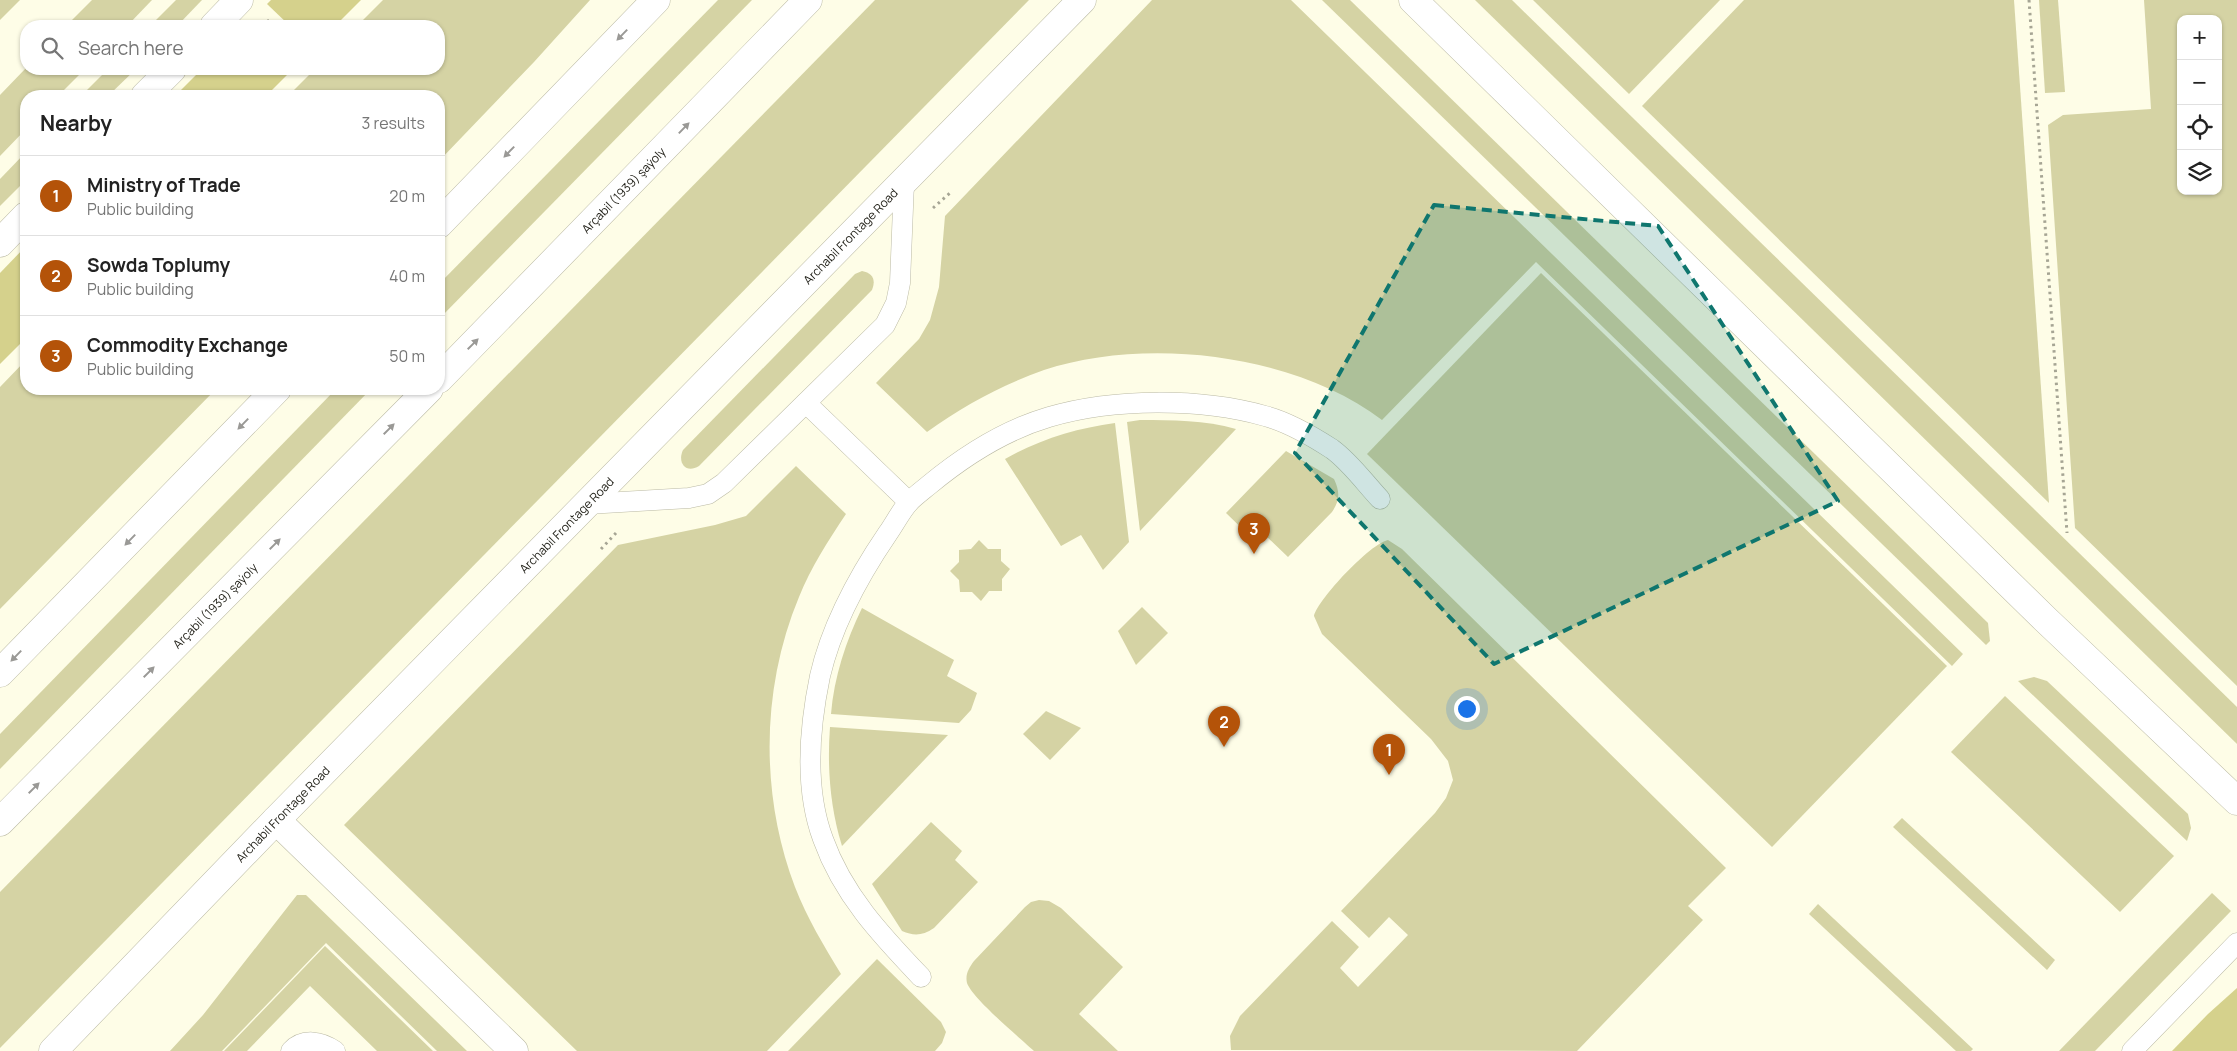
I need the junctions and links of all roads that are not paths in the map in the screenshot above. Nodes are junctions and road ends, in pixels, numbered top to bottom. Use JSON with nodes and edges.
{"nodes":[{"id":1,"x":240,"y":0,"type":"edge"},
{"id":2,"x":656,"y":0,"type":"edge"},
{"id":3,"x":808,"y":0,"type":"edge"},
{"id":4,"x":1082,"y":0,"type":"edge"},
{"id":5,"x":1413,"y":0,"type":"edge"},
{"id":6,"x":220,"y":20,"type":"edge"},
{"id":7,"x":166,"y":75,"type":"edge"},
{"id":8,"x":151,"y":90,"type":"edge"},
{"id":9,"x":904,"y":182,"type":"junction"},
{"id":10,"x":445,"y":218,"type":"edge"},
{"id":11,"x":20,"y":222,"type":"edge"},
{"id":12,"x":0,"y":243,"type":"edge"},
{"id":13,"x":445,"y":373,"type":"edge"},
{"id":14,"x":271,"y":395,"type":"edge"},
{"id":15,"x":423,"y":395,"type":"edge"},
{"id":16,"x":806,"y":403,"type":"junction"},
{"id":17,"x":1380,"y":499,"type":"dead end"},
{"id":18,"x":909,"y":502,"type":"junction"},
{"id":19,"x":588,"y":504,"type":"junction"},
{"id":20,"x":0,"y":673,"type":"edge"},
{"id":21,"x":2237,"y":802,"type":"edge"},
{"id":22,"x":276,"y":820,"type":"junction"},
{"id":23,"x":0,"y":822,"type":"edge"},
{"id":24,"x":2237,"y":943,"type":"edge"},
{"id":25,"x":921,"y":977,"type":"dead end"},
{"id":26,"x":53,"y":1051,"type":"edge"},
{"id":27,"x":291,"y":1051,"type":"edge"},
{"id":28,"x":335,"y":1051,"type":"edge"},
{"id":29,"x":514,"y":1051,"type":"edge"},
{"id":30,"x":2132,"y":1051,"type":"edge"}],
"edges":[{"from":1,"to":6,"type":"street"},
{"from":2,"to":10,"type":"street","one_way":true},
{"from":13,"to":3,"type":"street","name":"Arçabil (1939) şaýoly","one_way":true},
{"from":4,"to":9,"type":"street","name":"Archabil Frontage Road"},
{"from":5,"to":21,"type":"street"},
{"from":7,"to":8,"type":"street"},
{"from":9,"to":16,"type":"lane"},
{"from":9,"to":19,"type":"street","name":"Archabil Frontage Road"},
{"from":11,"to":12,"type":"street"},
{"from":14,"to":20,"type":"street","one_way":true},
{"from":23,"to":15,"type":"street","name":"Arçabil (1939) şaýoly","one_way":true},
{"from":16,"to":18,"type":"lane"},
{"from":16,"to":19,"type":"lane"},
{"from":17,"to":18,"type":"lane"},
{"from":18,"to":25,"type":"lane"},
{"from":19,"to":22,"type":"street","name":"Archabil Frontage Road"},
{"from":22,"to":26,"type":"street","name":"Archabil Frontage Road"},
{"from":22,"to":29,"type":"street"},
{"from":24,"to":30,"type":"lane"},
{"from":27,"to":28,"type":"lane"}]}
